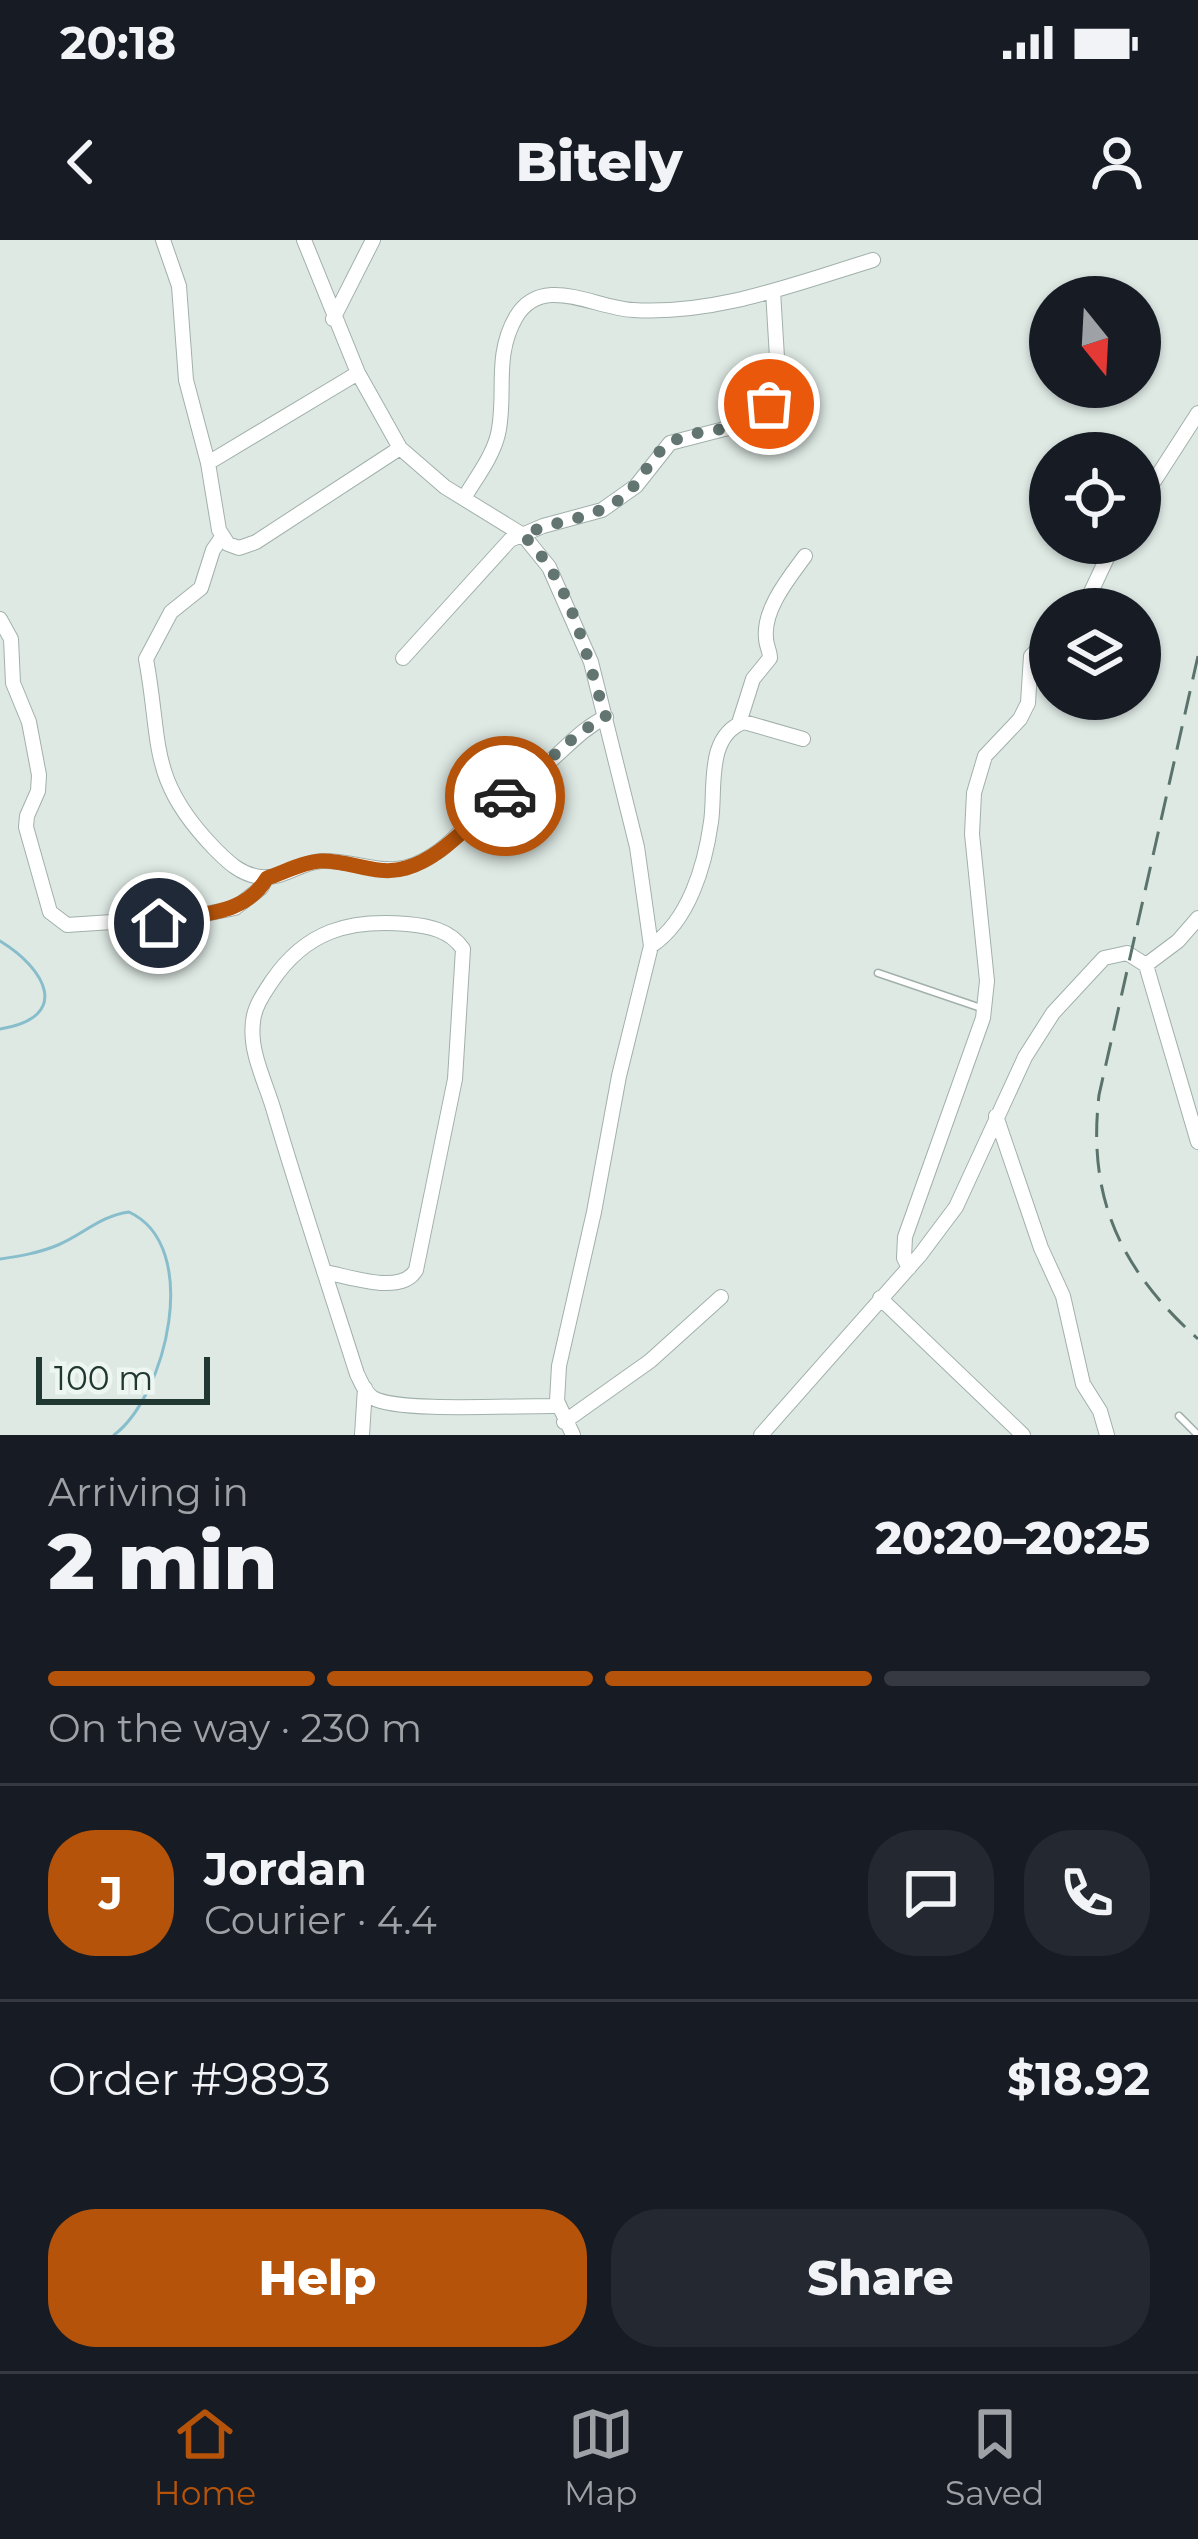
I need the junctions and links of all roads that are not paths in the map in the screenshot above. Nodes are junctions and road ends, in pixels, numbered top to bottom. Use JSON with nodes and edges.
{"nodes":[{"id":1,"x":163,"y":240,"type":"edge"},
{"id":2,"x":304,"y":240,"type":"edge"},
{"id":3,"x":373,"y":240,"type":"edge"},
{"id":4,"x":873,"y":260,"type":"dead end"},
{"id":5,"x":773,"y":291,"type":"junction"},
{"id":6,"x":334,"y":319,"type":"junction"},
{"id":7,"x":358,"y":373,"type":"junction"},
{"id":8,"x":1198,"y":412,"type":"edge"},
{"id":9,"x":400,"y":448,"type":"junction"},
{"id":10,"x":208,"y":463,"type":"junction"},
{"id":11,"x":1161,"y":470,"type":"edge"},
{"id":12,"x":464,"y":498,"type":"junction"},
{"id":13,"x":523,"y":535,"type":"junction"},
{"id":14,"x":222,"y":537,"type":"junction"},
{"id":15,"x":805,"y":556,"type":"dead end"},
{"id":16,"x":0,"y":619,"type":"edge"},
{"id":17,"x":403,"y":658,"type":"dead end"},
{"id":18,"x":1029,"y":699,"type":"edge"},
{"id":19,"x":606,"y":717,"type":"junction"},
{"id":20,"x":739,"y":723,"type":"junction"},
{"id":21,"x":803,"y":740,"type":"dead end"},
{"id":22,"x":267,"y":878,"type":"junction"},
{"id":23,"x":1198,"y":917,"type":"edge"},
{"id":24,"x":651,"y":946,"type":"junction"},
{"id":25,"x":1146,"y":965,"type":"junction"},
{"id":26,"x":878,"y":973,"type":"dead end"},
{"id":27,"x":984,"y":1009,"type":"junction"},
{"id":28,"x":995,"y":1116,"type":"junction"},
{"id":29,"x":1198,"y":1142,"type":"edge"},
{"id":30,"x":909,"y":1268,"type":"junction"},
{"id":31,"x":324,"y":1272,"type":"junction"},
{"id":32,"x":721,"y":1297,"type":"dead end"},
{"id":33,"x":880,"y":1298,"type":"junction"},
{"id":34,"x":365,"y":1388,"type":"junction"},
{"id":35,"x":558,"y":1406,"type":"junction"},
{"id":36,"x":1179,"y":1416,"type":"dead end"},
{"id":37,"x":569,"y":1428,"type":"edge"},
{"id":38,"x":362,"y":1435,"type":"edge"},
{"id":39,"x":761,"y":1435,"type":"edge"},
{"id":40,"x":1023,"y":1435,"type":"edge"},
{"id":41,"x":1107,"y":1435,"type":"edge"},
{"id":42,"x":1198,"y":1435,"type":"edge"}],
"edges":[{"from":1,"to":10,"type":"street"},
{"from":2,"to":6,"type":"street"},
{"from":3,"to":6,"type":"street"},
{"from":4,"to":5,"type":"street"},
{"from":5,"to":12,"type":"street"},
{"from":5,"to":13,"type":"street"},
{"from":6,"to":7,"type":"street"},
{"from":7,"to":9,"type":"street"},
{"from":7,"to":10,"type":"street"},
{"from":8,"to":11,"type":"street"},
{"from":9,"to":12,"type":"street"},
{"from":9,"to":14,"type":"street"},
{"from":10,"to":14,"type":"street"},
{"from":12,"to":13,"type":"street"},
{"from":13,"to":17,"type":"street"},
{"from":13,"to":19,"type":"street"},
{"from":14,"to":22,"type":"street"},
{"from":15,"to":20,"type":"street"},
{"from":16,"to":22,"type":"street"},
{"from":18,"to":27,"type":"street"},
{"from":19,"to":22,"type":"street"},
{"from":19,"to":24,"type":"street"},
{"from":20,"to":21,"type":"street"},
{"from":20,"to":24,"type":"street"},
{"from":23,"to":25,"type":"street"},
{"from":24,"to":35,"type":"street"},
{"from":25,"to":28,"type":"street"},
{"from":25,"to":29,"type":"street"},
{"from":26,"to":27,"type":"lane"},
{"from":27,"to":30,"type":"street"},
{"from":28,"to":30,"type":"street"},
{"from":28,"to":41,"type":"street"},
{"from":30,"to":33,"type":"street"},
{"from":31,"to":31,"type":"street"},
{"from":31,"to":34,"type":"street"},
{"from":32,"to":37,"type":"street"},
{"from":33,"to":39,"type":"street"},
{"from":33,"to":40,"type":"street"},
{"from":34,"to":35,"type":"street"},
{"from":34,"to":38,"type":"street"},
{"from":35,"to":37,"type":"street"},
{"from":36,"to":42,"type":"lane"}]}
